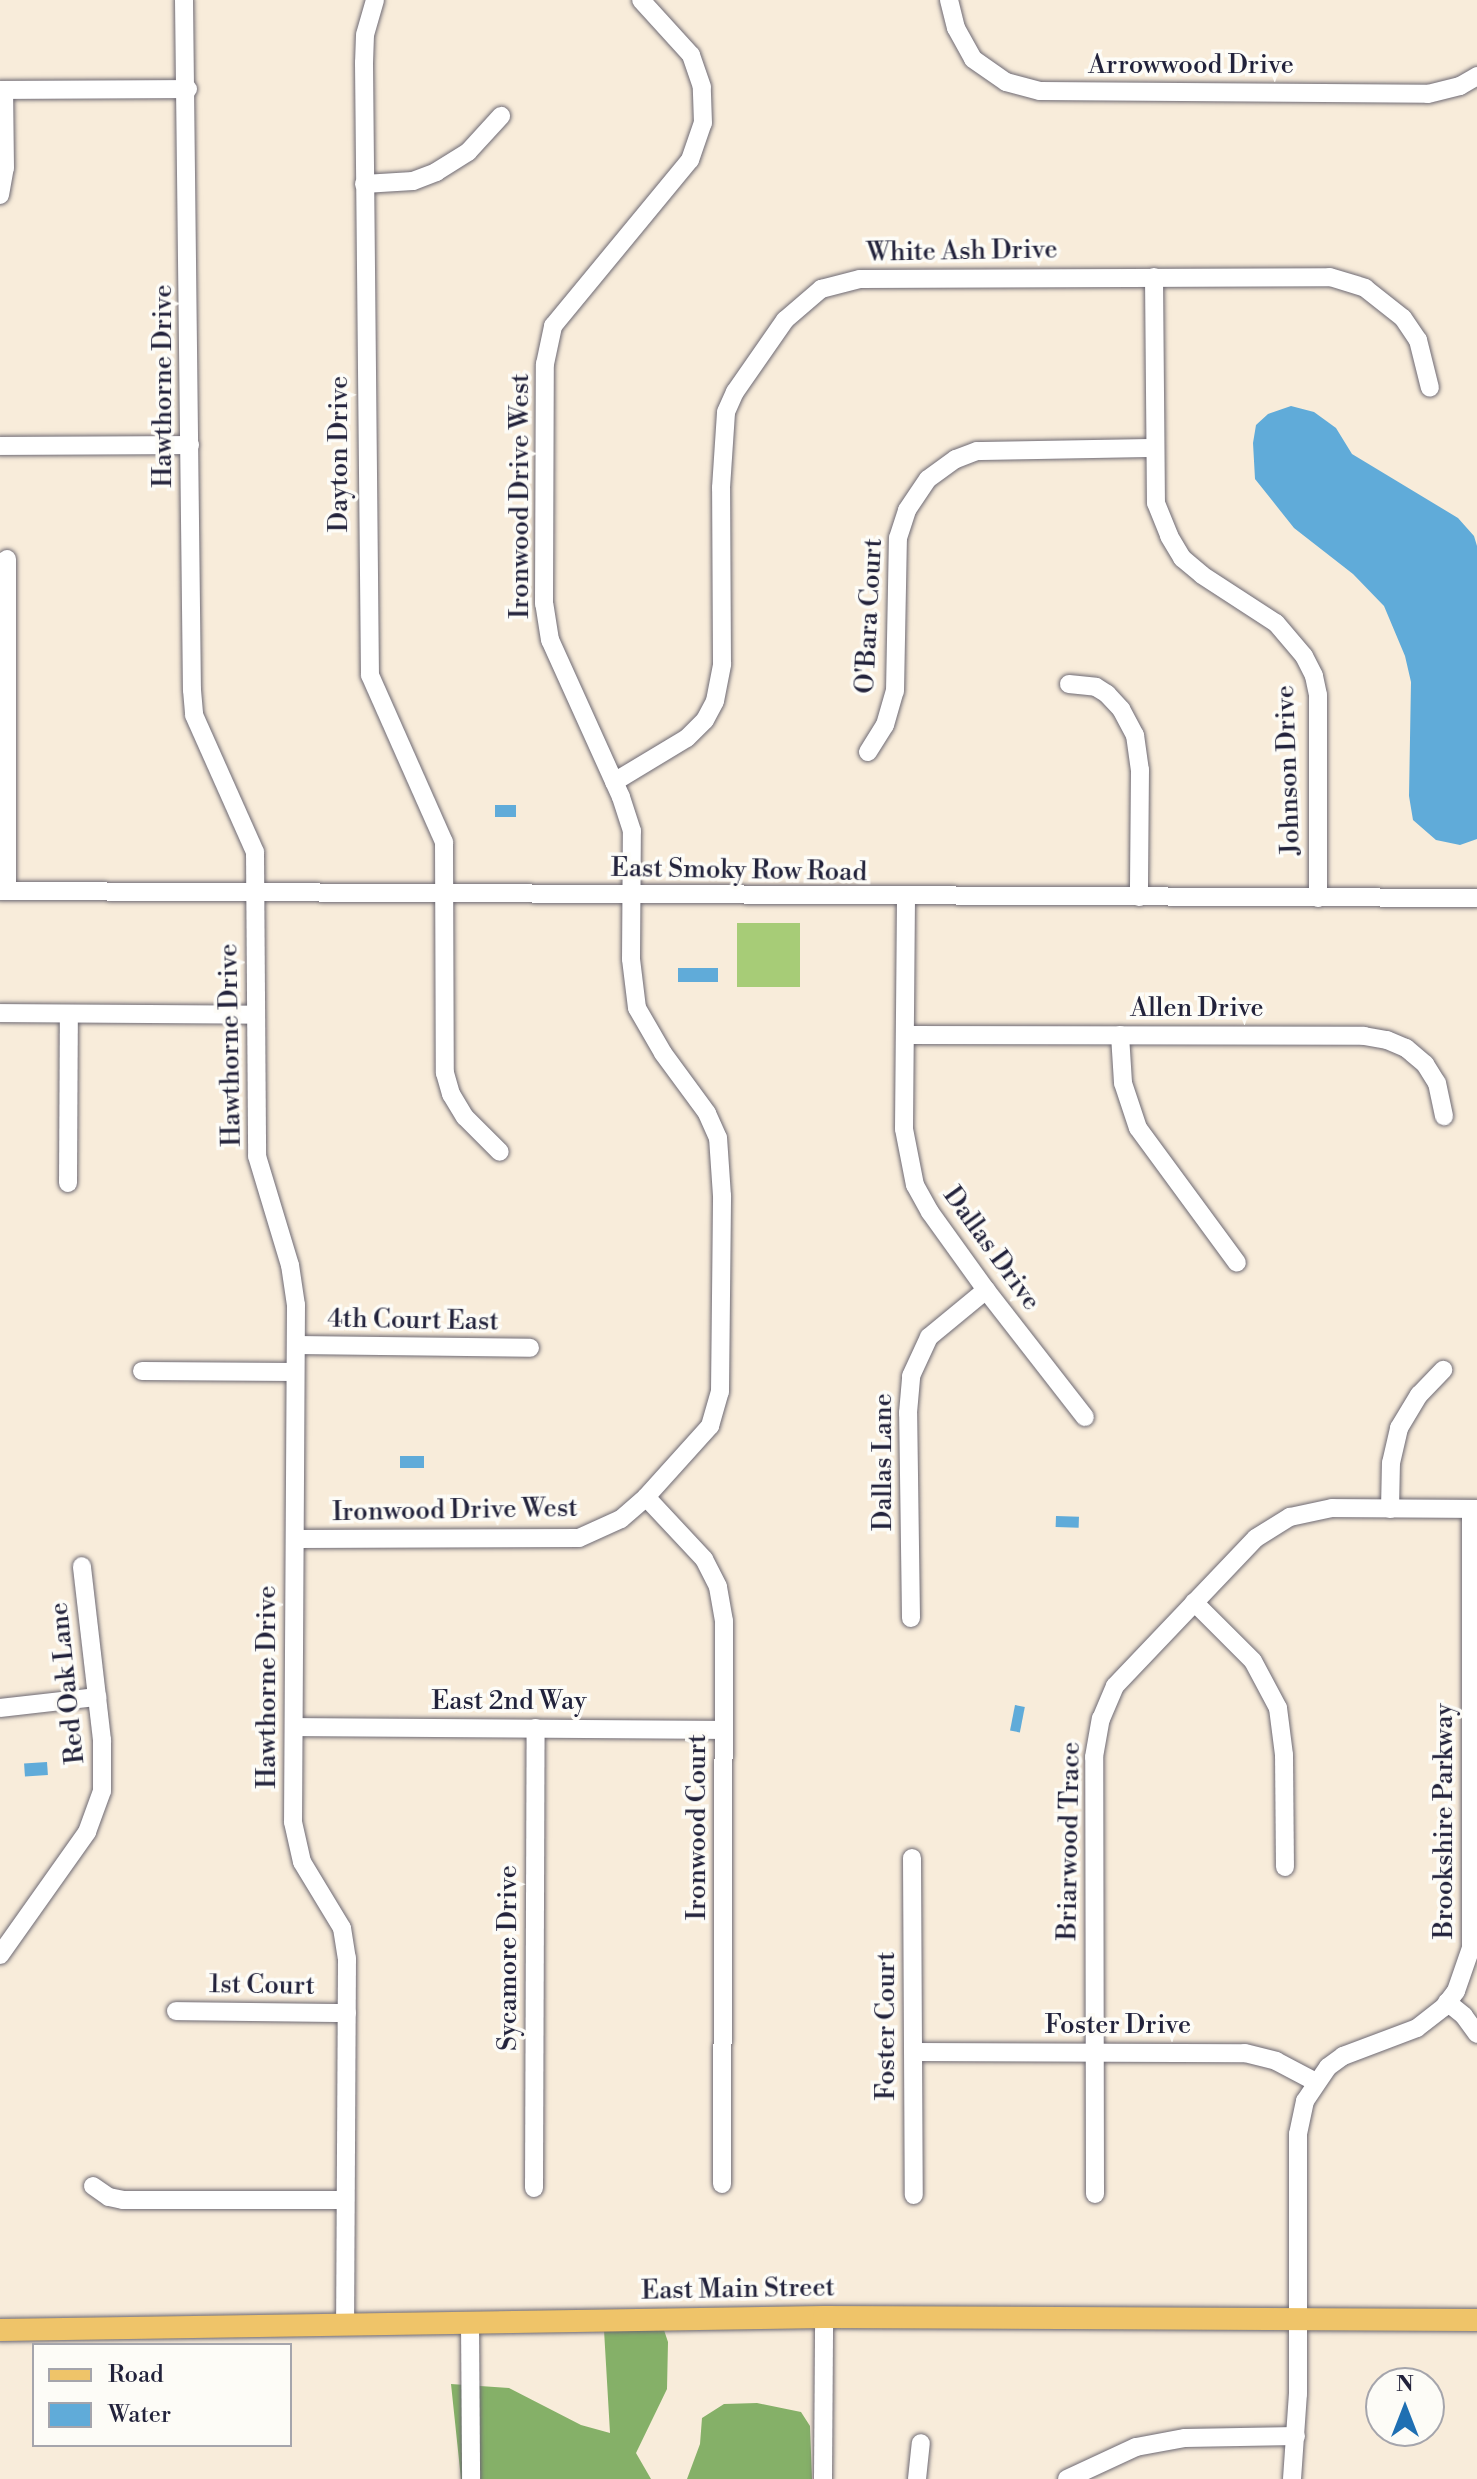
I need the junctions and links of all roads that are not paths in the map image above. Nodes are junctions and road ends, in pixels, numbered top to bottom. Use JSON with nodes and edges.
{"nodes":[{"id":1,"x":184,"y":0,"type":"edge"},
{"id":2,"x":375,"y":0,"type":"edge"},
{"id":3,"x":641,"y":0,"type":"edge"},
{"id":4,"x":949,"y":0,"type":"edge"},
{"id":5,"x":1477,"y":76,"type":"edge"},
{"id":6,"x":188,"y":89,"type":"junction"},
{"id":7,"x":2,"y":90,"type":"edge"},
{"id":8,"x":501,"y":116,"type":"dead end"},
{"id":9,"x":364,"y":184,"type":"junction"},
{"id":10,"x":0,"y":195,"type":"edge"},
{"id":11,"x":1154,"y":277,"type":"junction"},
{"id":12,"x":1430,"y":388,"type":"dead end"},
{"id":13,"x":190,"y":445,"type":"junction"},
{"id":14,"x":0,"y":446,"type":"edge"},
{"id":15,"x":1154,"y":448,"type":"junction"},
{"id":16,"x":7,"y":559,"type":"dead end"},
{"id":17,"x":4,"y":655,"type":"edge"},
{"id":18,"x":1069,"y":684,"type":"dead end"},
{"id":19,"x":868,"y":752,"type":"dead end"},
{"id":20,"x":614,"y":782,"type":"junction"},
{"id":21,"x":3,"y":891,"type":"edge"},
{"id":22,"x":256,"y":893,"type":"junction"},
{"id":23,"x":444,"y":894,"type":"junction"},
{"id":24,"x":632,"y":896,"type":"junction"},
{"id":25,"x":1139,"y":897,"type":"junction"},
{"id":26,"x":906,"y":898,"type":"junction"},
{"id":27,"x":1318,"y":898,"type":"junction"},
{"id":28,"x":1477,"y":898,"type":"edge"},
{"id":29,"x":0,"y":1013,"type":"edge"},
{"id":30,"x":69,"y":1014,"type":"junction"},
{"id":31,"x":256,"y":1015,"type":"junction"},
{"id":32,"x":905,"y":1035,"type":"junction"},
{"id":33,"x":1120,"y":1035,"type":"junction"},
{"id":34,"x":1444,"y":1116,"type":"dead end"},
{"id":35,"x":500,"y":1152,"type":"dead end"},
{"id":36,"x":68,"y":1183,"type":"dead end"},
{"id":37,"x":1237,"y":1263,"type":"dead end"},
{"id":38,"x":986,"y":1290,"type":"junction"},
{"id":39,"x":296,"y":1345,"type":"junction"},
{"id":40,"x":530,"y":1348,"type":"dead end"},
{"id":41,"x":1443,"y":1370,"type":"dead end"},
{"id":42,"x":142,"y":1371,"type":"dead end"},
{"id":43,"x":295,"y":1372,"type":"junction"},
{"id":44,"x":1085,"y":1417,"type":"dead end"},
{"id":45,"x":646,"y":1497,"type":"junction"},
{"id":46,"x":1390,"y":1509,"type":"junction"},
{"id":47,"x":1474,"y":1509,"type":"edge"},
{"id":48,"x":295,"y":1539,"type":"junction"},
{"id":49,"x":82,"y":1566,"type":"dead end"},
{"id":50,"x":1194,"y":1602,"type":"junction"},
{"id":51,"x":911,"y":1618,"type":"dead end"},
{"id":52,"x":97,"y":1697,"type":"junction"},
{"id":53,"x":0,"y":1708,"type":"edge"},
{"id":54,"x":294,"y":1727,"type":"junction"},
{"id":55,"x":536,"y":1728,"type":"junction"},
{"id":56,"x":724,"y":1730,"type":"junction"},
{"id":57,"x":912,"y":1858,"type":"dead end"},
{"id":58,"x":1474,"y":1864,"type":"edge"},
{"id":59,"x":1285,"y":1867,"type":"dead end"},
{"id":60,"x":0,"y":1955,"type":"edge"},
{"id":61,"x":1447,"y":2002,"type":"junction"},
{"id":62,"x":176,"y":2011,"type":"dead end"},
{"id":63,"x":347,"y":2013,"type":"junction"},
{"id":64,"x":1477,"y":2034,"type":"edge"},
{"id":65,"x":913,"y":2052,"type":"junction"},
{"id":66,"x":1094,"y":2052,"type":"junction"},
{"id":67,"x":1316,"y":2082,"type":"junction"},
{"id":68,"x":722,"y":2184,"type":"dead end"},
{"id":69,"x":93,"y":2186,"type":"dead end"},
{"id":70,"x":534,"y":2188,"type":"dead end"},
{"id":71,"x":1095,"y":2194,"type":"dead end"},
{"id":72,"x":914,"y":2195,"type":"dead end"},
{"id":73,"x":345,"y":2200,"type":"junction"},
{"id":74,"x":824,"y":2317,"type":"junction"},
{"id":75,"x":1298,"y":2318,"type":"junction"},
{"id":76,"x":1477,"y":2320,"type":"edge"},
{"id":77,"x":470,"y":2321,"type":"junction"},
{"id":78,"x":345,"y":2325,"type":"junction"},
{"id":79,"x":0,"y":2330,"type":"edge"},
{"id":80,"x":1296,"y":2436,"type":"junction"},
{"id":81,"x":921,"y":2443,"type":"dead end"},
{"id":82,"x":471,"y":2479,"type":"edge"},
{"id":83,"x":823,"y":2479,"type":"edge"},
{"id":84,"x":917,"y":2479,"type":"edge"},
{"id":85,"x":1067,"y":2479,"type":"edge"},
{"id":86,"x":1292,"y":2479,"type":"edge"}],
"edges":[{"from":1,"to":6,"type":"street","name":"Hawthorne Drive"},
{"from":2,"to":9,"type":"street","name":"Dayton Drive"},
{"from":3,"to":20,"type":"street","name":"Ironwood Drive West"},
{"from":4,"to":5,"type":"street","name":"Arrowwood Drive"},
{"from":6,"to":7,"type":"street"},
{"from":6,"to":13,"type":"street","name":"Hawthorne Drive"},
{"from":7,"to":10,"type":"street"},
{"from":8,"to":9,"type":"street"},
{"from":9,"to":23,"type":"street","name":"Dayton Drive"},
{"from":11,"to":12,"type":"street","name":"White Ash Drive"},
{"from":11,"to":15,"type":"street","name":"Johnson Drive"},
{"from":11,"to":20,"type":"street","name":"White Ash Drive"},
{"from":13,"to":14,"type":"street"},
{"from":13,"to":22,"type":"street","name":"Hawthorne Drive"},
{"from":15,"to":19,"type":"street","name":"O'Bara Court"},
{"from":15,"to":27,"type":"street","name":"Johnson Drive"},
{"from":16,"to":17,"type":"street"},
{"from":17,"to":21,"type":"street"},
{"from":18,"to":25,"type":"street"},
{"from":20,"to":24,"type":"street","name":"Ironwood Drive West"},
{"from":21,"to":22,"type":"street","name":"East Smoky Row Road"},
{"from":22,"to":23,"type":"street","name":"East Smoky Row Road"},
{"from":22,"to":31,"type":"street","name":"Hawthorne Drive"},
{"from":23,"to":24,"type":"street","name":"East Smoky Row Road"},
{"from":23,"to":35,"type":"street","name":"Dayton Drive"},
{"from":24,"to":26,"type":"street","name":"East Smoky Row Road"},
{"from":24,"to":45,"type":"street","name":"Ironwood Drive West"},
{"from":25,"to":26,"type":"street","name":"East Smoky Row Road"},
{"from":25,"to":27,"type":"street","name":"East Smoky Row Road"},
{"from":26,"to":32,"type":"street","name":"Dallas Drive"},
{"from":27,"to":28,"type":"street","name":"East Smoky Row Road"},
{"from":29,"to":30,"type":"street"},
{"from":30,"to":31,"type":"street"},
{"from":30,"to":36,"type":"street"},
{"from":31,"to":39,"type":"street","name":"Hawthorne Drive"},
{"from":32,"to":33,"type":"street","name":"Allen Drive"},
{"from":32,"to":38,"type":"street","name":"Dallas Drive"},
{"from":33,"to":34,"type":"street","name":"Allen Drive"},
{"from":33,"to":37,"type":"street"},
{"from":38,"to":44,"type":"street","name":"Dallas Drive"},
{"from":38,"to":51,"type":"street","name":"Dallas Lane"},
{"from":39,"to":40,"type":"street","name":"4th Court East"},
{"from":39,"to":43,"type":"street","name":"Hawthorne Drive"},
{"from":41,"to":46,"type":"street"},
{"from":42,"to":43,"type":"street"},
{"from":43,"to":48,"type":"street","name":"Hawthorne Drive"},
{"from":45,"to":48,"type":"street","name":"Ironwood Drive West"},
{"from":45,"to":56,"type":"street","name":"Ironwood Court"},
{"from":46,"to":47,"type":"street","name":"Briarwood Trace"},
{"from":46,"to":50,"type":"street","name":"Briarwood Trace"},
{"from":47,"to":58,"type":"street","name":"Brookshire Parkway"},
{"from":48,"to":54,"type":"street","name":"Hawthorne Drive"},
{"from":49,"to":52,"type":"street","name":"Red Oak Lane"},
{"from":50,"to":59,"type":"street"},
{"from":50,"to":66,"type":"street","name":"Briarwood Trace"},
{"from":52,"to":53,"type":"street"},
{"from":52,"to":60,"type":"street","name":"Red Oak Lane"},
{"from":54,"to":55,"type":"street","name":"East 2nd Way"},
{"from":54,"to":63,"type":"street","name":"Hawthorne Drive"},
{"from":55,"to":56,"type":"street","name":"East 2nd Way"},
{"from":55,"to":70,"type":"street","name":"Sycamore Drive"},
{"from":56,"to":68,"type":"street","name":"Ironwood Court"},
{"from":57,"to":65,"type":"street","name":"Foster Court"},
{"from":58,"to":61,"type":"street","name":"Brookshire Parkway"},
{"from":61,"to":64,"type":"street"},
{"from":61,"to":67,"type":"street","name":"Brookshire Parkway"},
{"from":62,"to":63,"type":"street","name":"1st Court"},
{"from":63,"to":73,"type":"street","name":"Hawthorne Drive"},
{"from":65,"to":66,"type":"street","name":"Foster Drive"},
{"from":65,"to":72,"type":"street","name":"Foster Court"},
{"from":66,"to":67,"type":"street","name":"Foster Drive"},
{"from":66,"to":71,"type":"street","name":"Briarwood Trace"},
{"from":67,"to":75,"type":"street","name":"Brookshire Parkway"},
{"from":69,"to":73,"type":"street"},
{"from":73,"to":78,"type":"street","name":"Hawthorne Drive"},
{"from":74,"to":75,"type":"main road","name":"East Main Street"},
{"from":74,"to":77,"type":"main road","name":"East Main Street"},
{"from":74,"to":83,"type":"street"},
{"from":75,"to":76,"type":"main road","name":"East Main Street"},
{"from":75,"to":80,"type":"street","name":"Brookshire Parkway"},
{"from":77,"to":78,"type":"main road","name":"East Main Street"},
{"from":77,"to":82,"type":"street"},
{"from":78,"to":79,"type":"main road","name":"East Main Street"},
{"from":80,"to":85,"type":"street"},
{"from":80,"to":86,"type":"street","name":"Brookshire Parkway"},
{"from":81,"to":84,"type":"street"}]}
